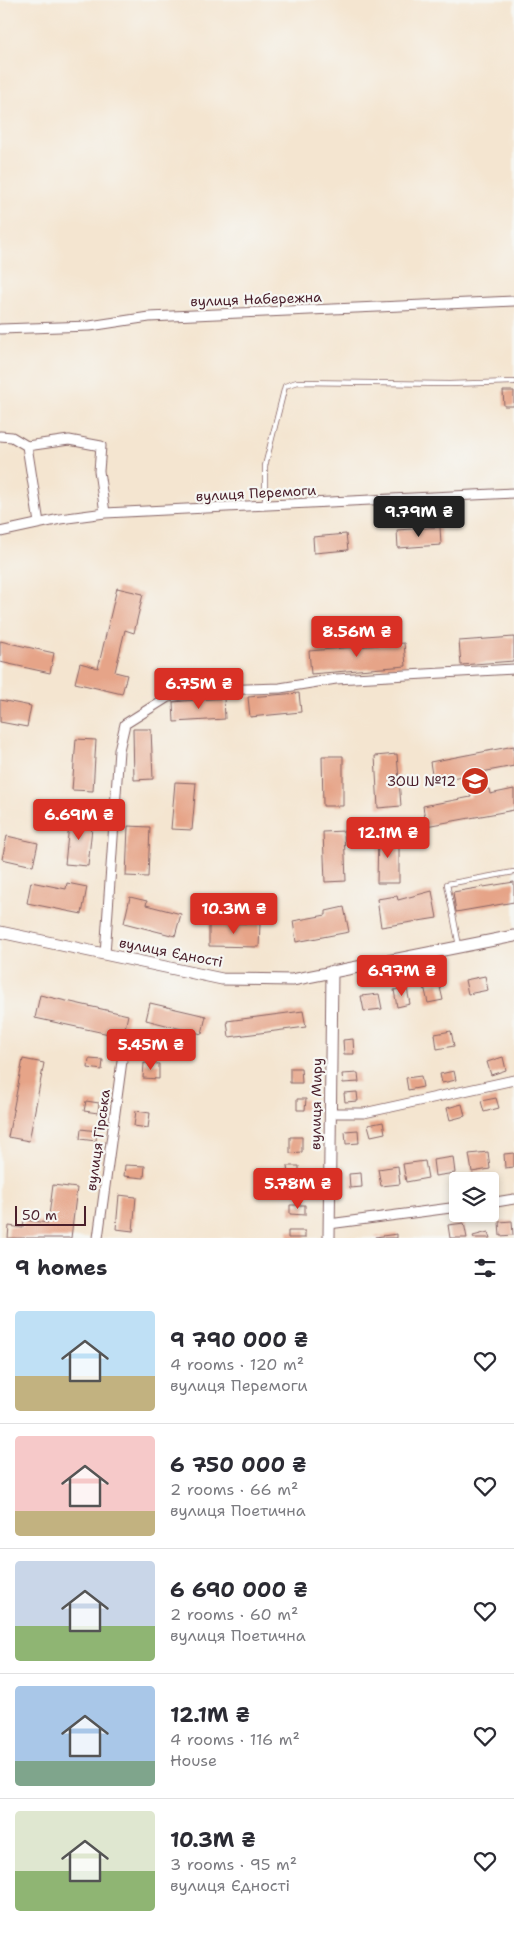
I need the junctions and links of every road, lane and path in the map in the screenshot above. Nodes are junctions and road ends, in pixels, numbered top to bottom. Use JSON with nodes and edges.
{"nodes":[{"id":1,"x":514,"y":302,"type":"edge"},
{"id":2,"x":0,"y":330,"type":"edge"},
{"id":3,"x":514,"y":382,"type":"edge"},
{"id":4,"x":0,"y":436,"type":"edge"},
{"id":5,"x":27,"y":446,"type":"junction"},
{"id":6,"x":514,"y":494,"type":"edge"},
{"id":7,"x":265,"y":506,"type":"junction"},
{"id":8,"x":105,"y":513,"type":"junction"},
{"id":9,"x":39,"y":523,"type":"junction"},
{"id":10,"x":0,"y":532,"type":"edge"},
{"id":11,"x":514,"y":669,"type":"edge"},
{"id":12,"x":514,"y":872,"type":"edge"},
{"id":13,"x":0,"y":932,"type":"edge"},
{"id":14,"x":514,"y":936,"type":"edge"},
{"id":15,"x":459,"y":946,"type":"junction"},
{"id":16,"x":105,"y":954,"type":"junction"},
{"id":17,"x":332,"y":971,"type":"junction"},
{"id":18,"x":124,"y":1046,"type":"dead end"},
{"id":19,"x":514,"y":1080,"type":"edge"},
{"id":20,"x":331,"y":1113,"type":"junction"},
{"id":21,"x":514,"y":1199,"type":"edge"},
{"id":22,"x":499,"y":1202,"type":"edge"},
{"id":23,"x":449,"y":1209,"type":"edge"},
{"id":24,"x":329,"y":1224,"type":"junction"},
{"id":25,"x":98,"y":1238,"type":"edge"},
{"id":26,"x":329,"y":1238,"type":"edge"}],
"edges":[{"from":1,"to":2,"type":"street","name":"вулиця Набережна"},
{"from":3,"to":7,"type":"lane"},
{"from":4,"to":5,"type":"street"},
{"from":5,"to":8,"type":"street"},
{"from":5,"to":9,"type":"street"},
{"from":6,"to":7,"type":"street","name":"вулиця Перемоги"},
{"from":7,"to":8,"type":"street","name":"вулиця Перемоги"},
{"from":8,"to":9,"type":"street","name":"вулиця Перемоги"},
{"from":9,"to":10,"type":"street","name":"вулиця Перемоги"},
{"from":11,"to":16,"type":"street"},
{"from":12,"to":15,"type":"lane"},
{"from":13,"to":16,"type":"street","name":"вулиця Єдності"},
{"from":14,"to":15,"type":"street","name":"вулиця Єдності"},
{"from":15,"to":17,"type":"street","name":"вулиця Єдності"},
{"from":16,"to":17,"type":"street","name":"вулиця Єдності"},
{"from":17,"to":20,"type":"street","name":"вулиця Миру"},
{"from":18,"to":25,"type":"street","name":"вулиця Гірська"},
{"from":19,"to":20,"type":"street"},
{"from":20,"to":24,"type":"street","name":"вулиця Миру"},
{"from":21,"to":22,"type":"street"},
{"from":23,"to":24,"type":"street"},
{"from":24,"to":26,"type":"street","name":"вулиця Миру"}]}
